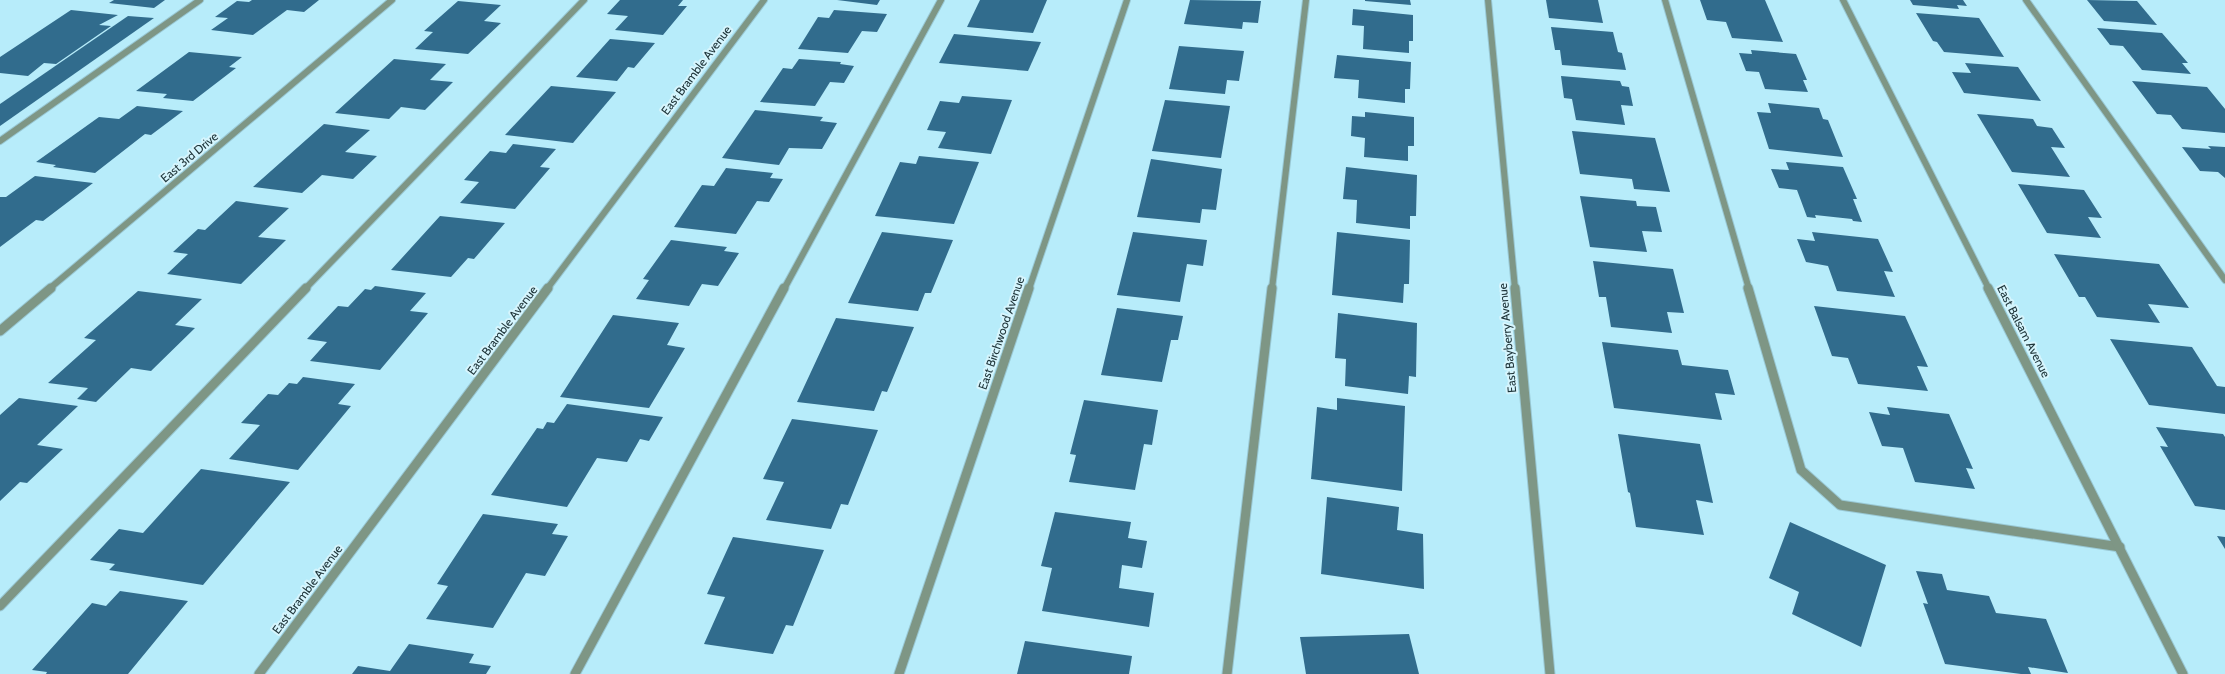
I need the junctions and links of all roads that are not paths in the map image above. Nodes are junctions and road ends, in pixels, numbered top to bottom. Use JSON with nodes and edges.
{"nodes":[{"id":1,"x":200,"y":0,"type":"edge"},
{"id":2,"x":392,"y":0,"type":"edge"},
{"id":3,"x":584,"y":0,"type":"edge"},
{"id":4,"x":764,"y":0,"type":"edge"},
{"id":5,"x":941,"y":0,"type":"edge"},
{"id":6,"x":1127,"y":0,"type":"edge"},
{"id":7,"x":1306,"y":0,"type":"edge"},
{"id":8,"x":1488,"y":0,"type":"edge"},
{"id":9,"x":1665,"y":0,"type":"edge"},
{"id":10,"x":1844,"y":0,"type":"edge"},
{"id":11,"x":2026,"y":0,"type":"edge"},
{"id":12,"x":0,"y":142,"type":"edge"},
{"id":13,"x":2225,"y":280,"type":"edge"},
{"id":14,"x":0,"y":331,"type":"edge"},
{"id":15,"x":2120,"y":547,"type":"junction"},
{"id":16,"x":0,"y":606,"type":"edge"},
{"id":17,"x":259,"y":674,"type":"edge"},
{"id":18,"x":575,"y":674,"type":"edge"},
{"id":19,"x":899,"y":674,"type":"edge"},
{"id":20,"x":1227,"y":674,"type":"edge"},
{"id":21,"x":1550,"y":674,"type":"edge"},
{"id":22,"x":2183,"y":674,"type":"edge"}],
"edges":[{"from":1,"to":12,"type":"street"},
{"from":2,"to":14,"type":"street","name":"East 3rd Drive"},
{"from":3,"to":16,"type":"street"},
{"from":4,"to":17,"type":"street","name":"East Bramble Avenue"},
{"from":5,"to":18,"type":"street"},
{"from":6,"to":19,"type":"street","name":"East Birchwood Avenue"},
{"from":7,"to":20,"type":"street"},
{"from":8,"to":21,"type":"street","name":"East Bayberry Avenue"},
{"from":9,"to":15,"type":"street"},
{"from":10,"to":15,"type":"street","name":"East Balsam Avenue"},
{"from":11,"to":13,"type":"street"},
{"from":15,"to":22,"type":"street","name":"East Balsam Avenue"}]}
